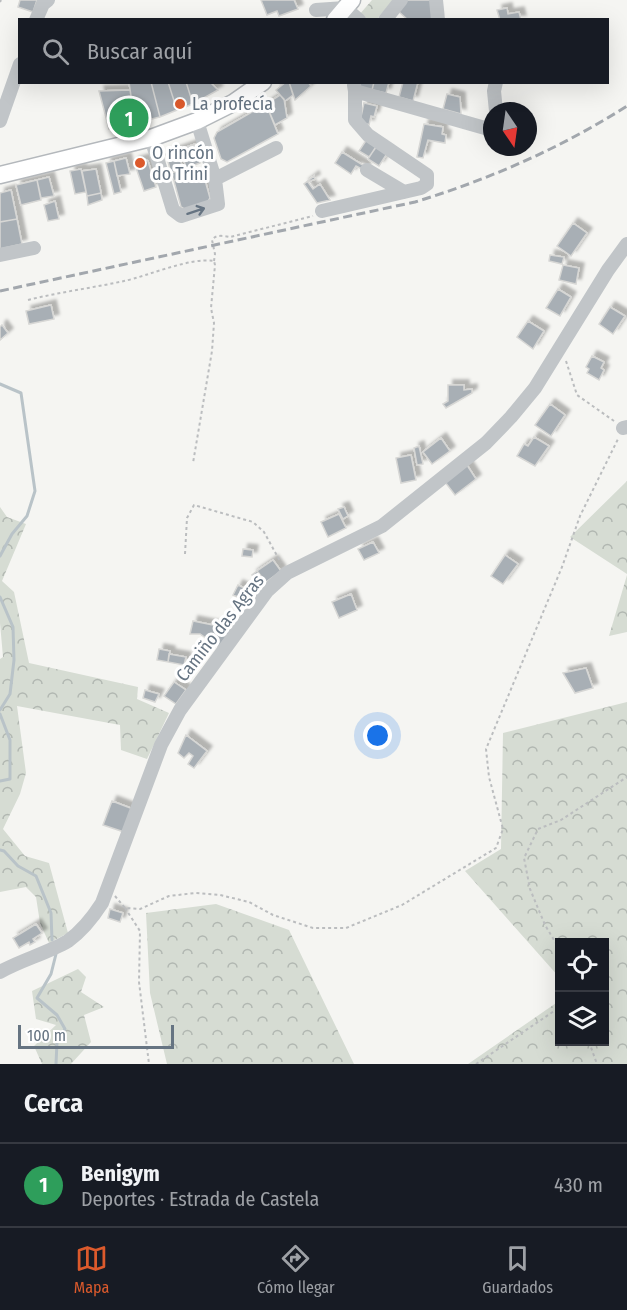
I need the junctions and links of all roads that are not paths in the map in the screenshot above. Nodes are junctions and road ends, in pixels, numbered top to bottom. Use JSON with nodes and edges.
{"nodes":[{"id":1,"x":48,"y":0,"type":"edge"},
{"id":2,"x":401,"y":0,"type":"edge"},
{"id":3,"x":436,"y":0,"type":"edge"},
{"id":4,"x":344,"y":9,"type":"edge"},
{"id":5,"x":315,"y":10,"type":"edge"},
{"id":6,"x":37,"y":18,"type":"edge"},
{"id":7,"x":356,"y":18,"type":"edge"},
{"id":8,"x":387,"y":18,"type":"edge"},
{"id":9,"x":438,"y":18,"type":"edge"},
{"id":10,"x":18,"y":70,"type":"edge"},
{"id":11,"x":260,"y":84,"type":"edge"},
{"id":12,"x":496,"y":84,"type":"edge"},
{"id":13,"x":355,"y":87,"type":"edge"},
{"id":14,"x":495,"y":102,"type":"edge"},
{"id":15,"x":0,"y":121,"type":"edge"},
{"id":16,"x":197,"y":121,"type":"junction"},
{"id":17,"x":483,"y":127,"type":"edge"},
{"id":18,"x":151,"y":138,"type":"junction"},
{"id":19,"x":276,"y":148,"type":"dead end"},
{"id":20,"x":0,"y":163,"type":"edge"},
{"id":21,"x":24,"y":168,"type":"junction"},
{"id":22,"x":367,"y":170,"type":"dead end"},
{"id":23,"x":0,"y":175,"type":"edge"},
{"id":24,"x":215,"y":180,"type":"junction"},
{"id":25,"x":404,"y":192,"type":"junction"},
{"id":26,"x":322,"y":211,"type":"road end"},
{"id":27,"x":627,"y":244,"type":"edge"},
{"id":28,"x":33,"y":248,"type":"dead end"},
{"id":29,"x":0,"y":255,"type":"edge"},
{"id":30,"x":0,"y":972,"type":"edge"}],
"edges":[{"from":1,"to":6,"type":"street"},
{"from":2,"to":8,"type":"street"},
{"from":3,"to":9,"type":"street"},
{"from":4,"to":5,"type":"street"},
{"from":4,"to":7,"type":"street"},
{"from":10,"to":15,"type":"street"},
{"from":11,"to":16,"type":"main road"},
{"from":12,"to":14,"type":"street"},
{"from":13,"to":17,"type":"street"},
{"from":13,"to":25,"type":"street"},
{"from":16,"to":18,"type":"main road"},
{"from":16,"to":24,"type":"street"},
{"from":18,"to":21,"type":"main road"},
{"from":18,"to":24,"type":"street","one_way":true},
{"from":19,"to":24,"type":"street"},
{"from":20,"to":21,"type":"main road"},
{"from":21,"to":23,"type":"main road"},
{"from":22,"to":25,"type":"street"},
{"from":25,"to":26,"type":"street"},
{"from":27,"to":30,"type":"street","name":"Camiño das Agras"},
{"from":28,"to":29,"type":"street"}]}
